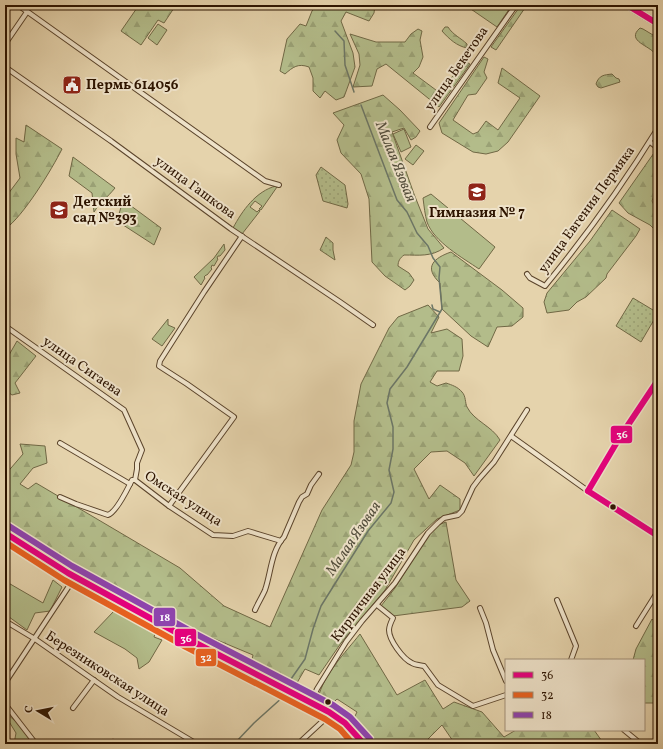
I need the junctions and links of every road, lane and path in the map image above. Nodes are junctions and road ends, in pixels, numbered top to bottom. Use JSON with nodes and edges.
{"nodes":[{"id":1,"x":18,"y":5,"type":"edge"},
{"id":2,"x":271,"y":5,"type":"edge"},
{"id":3,"x":291,"y":5,"type":"edge"},
{"id":4,"x":516,"y":5,"type":"edge"},
{"id":5,"x":627,"y":5,"type":"edge"},
{"id":6,"x":27,"y":12,"type":"junction"},
{"id":7,"x":658,"y":24,"type":"edge"},
{"id":8,"x":5,"y":44,"type":"edge"},
{"id":9,"x":5,"y":67,"type":"edge"},
{"id":10,"x":430,"y":127,"type":"dead end"},
{"id":11,"x":658,"y":128,"type":"edge"},
{"id":12,"x":650,"y":142,"type":"junction"},
{"id":13,"x":658,"y":148,"type":"edge"},
{"id":14,"x":279,"y":185,"type":"dead end"},
{"id":15,"x":242,"y":236,"type":"junction"},
{"id":16,"x":527,"y":274,"type":"dead end"},
{"id":17,"x":373,"y":325,"type":"dead end"},
{"id":18,"x":5,"y":326,"type":"edge"},
{"id":19,"x":657,"y":383,"type":"edge"},
{"id":20,"x":527,"y":410,"type":"dead end"},
{"id":21,"x":511,"y":436,"type":"junction"},
{"id":22,"x":60,"y":442,"type":"dead end"},
{"id":23,"x":319,"y":474,"type":"dead end"},
{"id":24,"x":135,"y":480,"type":"junction"},
{"id":25,"x":130,"y":484,"type":"junction"},
{"id":26,"x":588,"y":491,"type":"junction"},
{"id":27,"x":60,"y":497,"type":"dead end"},
{"id":28,"x":169,"y":506,"type":"junction"},
{"id":29,"x":5,"y":533,"type":"edge"},
{"id":30,"x":658,"y":536,"type":"edge"},
{"id":31,"x":280,"y":541,"type":"junction"},
{"id":32,"x":76,"y":577,"type":"junction"},
{"id":33,"x":658,"y":591,"type":"edge"},
{"id":34,"x":557,"y":600,"type":"dead end"},
{"id":35,"x":377,"y":606,"type":"junction"},
{"id":36,"x":480,"y":608,"type":"dead end"},
{"id":37,"x":255,"y":610,"type":"dead end"},
{"id":38,"x":5,"y":621,"type":"edge"},
{"id":39,"x":636,"y":626,"type":"dead end"},
{"id":40,"x":35,"y":639,"type":"junction"},
{"id":41,"x":571,"y":659,"type":"edge"},
{"id":42,"x":505,"y":678,"type":"edge"},
{"id":43,"x":94,"y":680,"type":"junction"},
{"id":44,"x":5,"y":683,"type":"edge"},
{"id":45,"x":505,"y":694,"type":"edge"},
{"id":46,"x":311,"y":702,"type":"junction"},
{"id":47,"x":5,"y":704,"type":"edge"},
{"id":48,"x":73,"y":708,"type":"dead end"},
{"id":49,"x":329,"y":712,"type":"junction"},
{"id":50,"x":625,"y":731,"type":"edge"},
{"id":51,"x":361,"y":743,"type":"edge"},
{"id":52,"x":36,"y":744,"type":"edge"},
{"id":53,"x":198,"y":744,"type":"edge"},
{"id":54,"x":298,"y":744,"type":"edge"},
{"id":55,"x":641,"y":744,"type":"edge"}],
"edges":[{"from":1,"to":6,"type":"street"},
{"from":2,"to":3,"type":"street"},
{"from":4,"to":10,"type":"street","name":"улица Бекетова"},
{"from":5,"to":7,"type":"main road"},
{"from":6,"to":8,"type":"street"},
{"from":6,"to":14,"type":"street"},
{"from":9,"to":15,"type":"street","name":"улица Гашкова"},
{"from":11,"to":12,"type":"street","name":"улица Евгения Пермяка"},
{"from":12,"to":13,"type":"street"},
{"from":12,"to":16,"type":"street","name":"улица Евгения Пермяка"},
{"from":15,"to":17,"type":"street","name":"улица Гашкова"},
{"from":15,"to":28,"type":"street"},
{"from":18,"to":24,"type":"street","name":"улица Сигаева"},
{"from":19,"to":26,"type":"street"},
{"from":20,"to":21,"type":"street"},
{"from":21,"to":26,"type":"street"},
{"from":21,"to":35,"type":"street","name":"Кирпичная улица"},
{"from":22,"to":25,"type":"street","name":"Омская улица"},
{"from":23,"to":31,"type":"street"},
{"from":24,"to":25,"type":"street","name":"Омская улица"},
{"from":24,"to":28,"type":"street","name":"Омская улица"},
{"from":25,"to":27,"type":"street"},
{"from":26,"to":30,"type":"street"},
{"from":28,"to":31,"type":"street","name":"Омская улица"},
{"from":29,"to":32,"type":"main road"},
{"from":31,"to":37,"type":"street"},
{"from":32,"to":40,"type":"street"},
{"from":32,"to":46,"type":"main road"},
{"from":33,"to":39,"type":"street"},
{"from":34,"to":41,"type":"street"},
{"from":35,"to":45,"type":"street"},
{"from":35,"to":46,"type":"street","name":"Кирпичная улица"},
{"from":36,"to":42,"type":"street"},
{"from":38,"to":40,"type":"street","name":"Березниковская улица"},
{"from":40,"to":43,"type":"street","name":"Березниковская улица"},
{"from":40,"to":44,"type":"street"},
{"from":43,"to":48,"type":"street"},
{"from":43,"to":53,"type":"street","name":"Березниковская улица"},
{"from":46,"to":49,"type":"main road"},
{"from":47,"to":52,"type":"street"},
{"from":49,"to":51,"type":"main road"},
{"from":49,"to":54,"type":"street"},
{"from":50,"to":55,"type":"street"}]}
